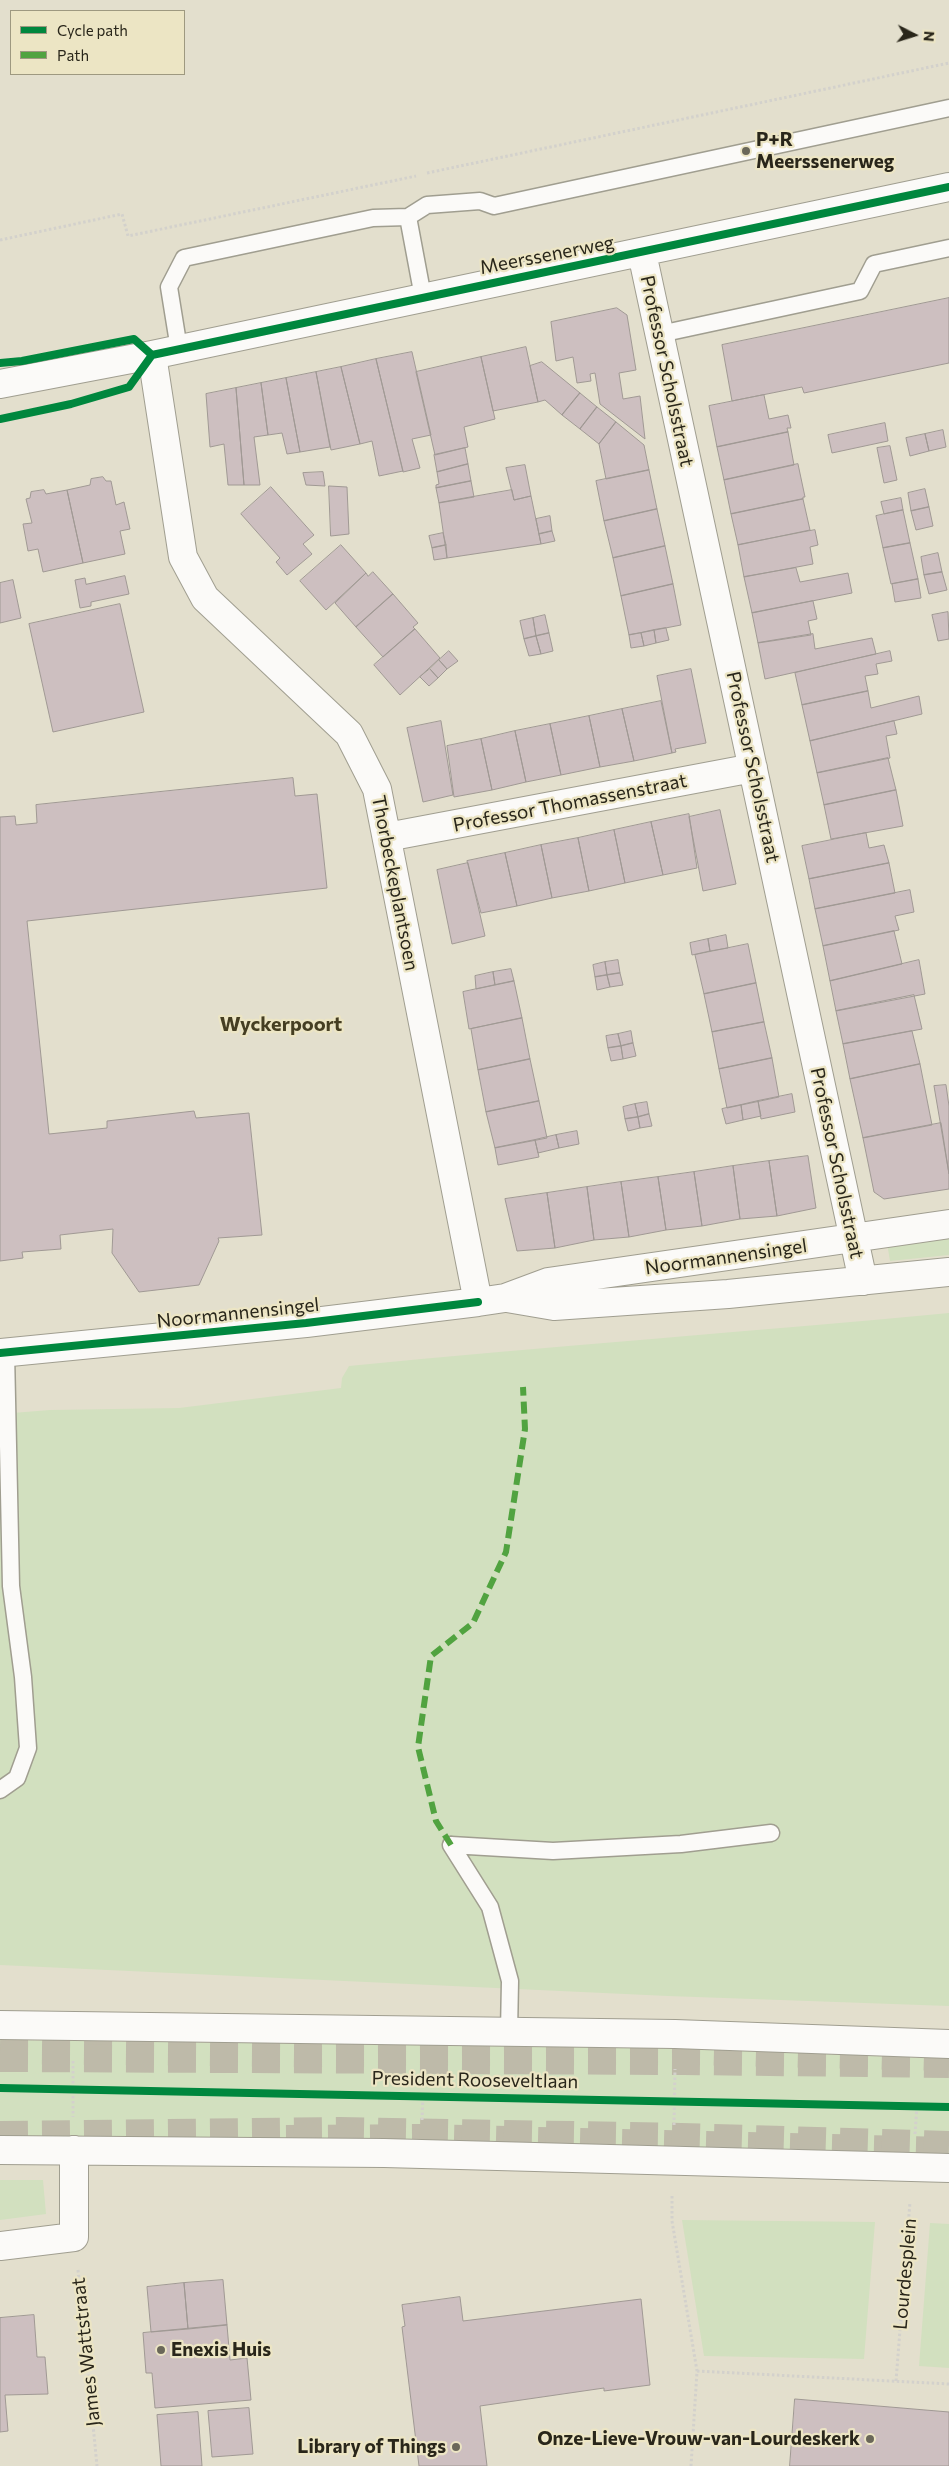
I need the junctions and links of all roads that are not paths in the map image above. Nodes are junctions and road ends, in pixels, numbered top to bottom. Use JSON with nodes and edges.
{"nodes":[{"id":1,"x":949,"y":108,"type":"edge"},
{"id":2,"x":949,"y":187,"type":"edge"},
{"id":3,"x":408,"y":218,"type":"junction"},
{"id":4,"x":949,"y":248,"type":"edge"},
{"id":5,"x":642,"y":253,"type":"junction"},
{"id":6,"x":423,"y":296,"type":"junction"},
{"id":7,"x":660,"y":334,"type":"junction"},
{"id":8,"x":179,"y":349,"type":"junction"},
{"id":9,"x":152,"y":355,"type":"junction"},
{"id":10,"x":0,"y":384,"type":"edge"},
{"id":11,"x":753,"y":768,"type":"junction"},
{"id":12,"x":387,"y":837,"type":"junction"},
{"id":13,"x":949,"y":1224,"type":"edge"},
{"id":14,"x":854,"y":1239,"type":"junction"},
{"id":15,"x":949,"y":1272,"type":"edge"},
{"id":16,"x":863,"y":1281,"type":"junction"},
{"id":17,"x":505,"y":1298,"type":"junction"},
{"id":18,"x":478,"y":1302,"type":"junction"},
{"id":19,"x":3,"y":1353,"type":"edge"},
{"id":20,"x":11,"y":1568,"type":"junction"},
{"id":21,"x":0,"y":1588,"type":"edge"},
{"id":22,"x":0,"y":1790,"type":"edge"},
{"id":23,"x":771,"y":1833,"type":"dead end"},
{"id":24,"x":0,"y":2025,"type":"edge"},
{"id":25,"x":509,"y":2032,"type":"junction"},
{"id":26,"x":949,"y":2044,"type":"edge"},
{"id":27,"x":0,"y":2150,"type":"edge"},
{"id":28,"x":74,"y":2150,"type":"junction"},
{"id":29,"x":949,"y":2168,"type":"edge"},
{"id":30,"x":0,"y":2246,"type":"edge"}],
"edges":[{"from":1,"to":3,"type":"lane"},
{"from":2,"to":5,"type":"street","name":"Meerssenerweg"},
{"from":3,"to":6,"type":"lane"},
{"from":3,"to":8,"type":"lane"},
{"from":4,"to":7,"type":"lane"},
{"from":5,"to":6,"type":"street","name":"Meerssenerweg"},
{"from":5,"to":7,"type":"street","name":"Professor Scholsstraat"},
{"from":6,"to":8,"type":"street","name":"Meerssenerweg"},
{"from":7,"to":11,"type":"street","name":"Professor Scholsstraat"},
{"from":8,"to":9,"type":"street","name":"Meerssenerweg"},
{"from":9,"to":10,"type":"street","name":"Meerssenerweg"},
{"from":9,"to":12,"type":"street","name":"Thorbeckeplantsoen"},
{"from":11,"to":12,"type":"street","name":"Professor Thomassenstraat"},
{"from":11,"to":14,"type":"street","name":"Professor Scholsstraat"},
{"from":12,"to":18,"type":"street","name":"Thorbeckeplantsoen"},
{"from":13,"to":14,"type":"street","name":"Noormannensingel"},
{"from":14,"to":16,"type":"street","name":"Professor Scholsstraat"},
{"from":14,"to":17,"type":"street","name":"Noormannensingel"},
{"from":15,"to":16,"type":"street","name":"Noormannensingel"},
{"from":16,"to":17,"type":"street","name":"Noormannensingel"},
{"from":17,"to":18,"type":"street","name":"Noormannensingel"},
{"from":18,"to":19,"type":"street","name":"Noormannensingel"},
{"from":19,"to":20,"type":"lane"},
{"from":20,"to":21,"type":"lane"},
{"from":20,"to":22,"type":"lane"},
{"from":23,"to":25,"type":"lane"},
{"from":24,"to":25,"type":"street"},
{"from":25,"to":26,"type":"street"},
{"from":27,"to":28,"type":"street"},
{"from":28,"to":29,"type":"street"},
{"from":28,"to":30,"type":"street"}]}
